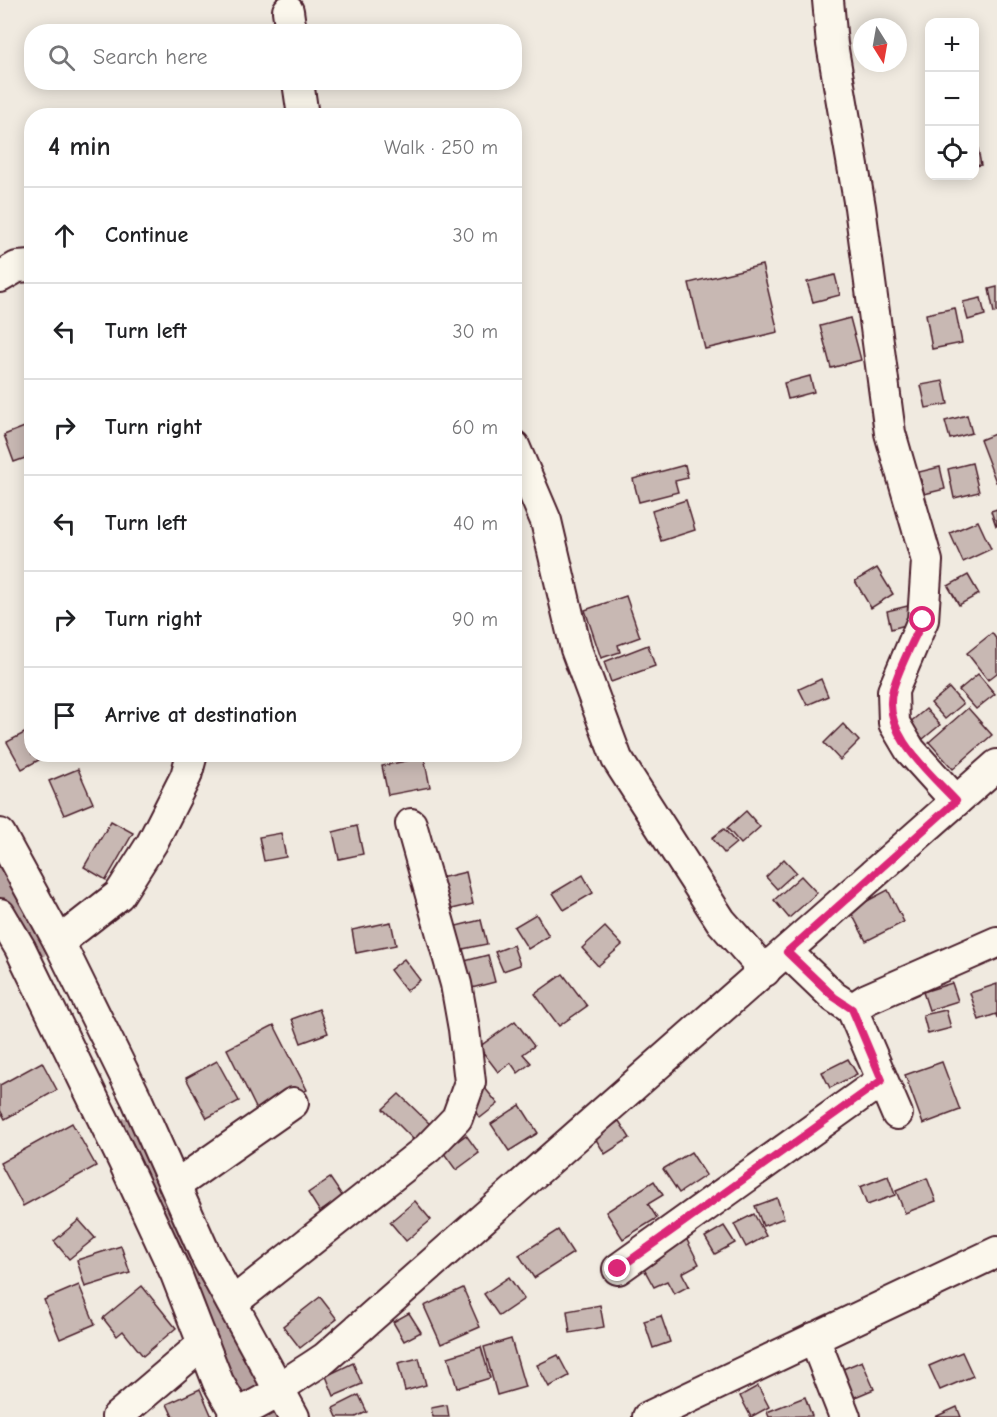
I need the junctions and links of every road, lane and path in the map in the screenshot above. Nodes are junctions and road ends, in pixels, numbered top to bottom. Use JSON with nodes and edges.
{"nodes":[{"id":1,"x":828,"y":0,"type":"edge"},
{"id":2,"x":299,"y":90,"type":"edge"},
{"id":3,"x":302,"y":108,"type":"edge"},
{"id":4,"x":24,"y":267,"type":"edge"},
{"id":5,"x":0,"y":277,"type":"edge"},
{"id":6,"x":522,"y":465,"type":"edge"},
{"id":7,"x":190,"y":762,"type":"edge"},
{"id":8,"x":997,"y":765,"type":"edge"},
{"id":9,"x":956,"y":801,"type":"junction"},
{"id":10,"x":411,"y":824,"type":"dead end"},
{"id":11,"x":0,"y":834,"type":"edge"},
{"id":12,"x":0,"y":914,"type":"edge"},
{"id":13,"x":59,"y":942,"type":"junction"},
{"id":14,"x":997,"y":942,"type":"edge"},
{"id":15,"x":776,"y":962,"type":"junction"},
{"id":16,"x":852,"y":1009,"type":"junction"},
{"id":17,"x":882,"y":1080,"type":"junction"},
{"id":18,"x":293,"y":1103,"type":"dead end"},
{"id":19,"x":897,"y":1114,"type":"dead end"},
{"id":20,"x":190,"y":1176,"type":"junction"},
{"id":21,"x":997,"y":1252,"type":"edge"},
{"id":22,"x":618,"y":1269,"type":"dead end"},
{"id":23,"x":232,"y":1303,"type":"junction"},
{"id":24,"x":814,"y":1338,"type":"junction"},
{"id":25,"x":203,"y":1344,"type":"junction"},
{"id":26,"x":252,"y":1406,"type":"edge"},
{"id":27,"x":656,"y":1415,"type":"edge"},
{"id":28,"x":117,"y":1417,"type":"edge"},
{"id":29,"x":294,"y":1417,"type":"edge"},
{"id":30,"x":845,"y":1417,"type":"edge"}],
"edges":[{"from":1,"to":9,"type":"street"},
{"from":2,"to":3,"type":"street"},
{"from":4,"to":5,"type":"street"},
{"from":6,"to":15,"type":"street"},
{"from":7,"to":13,"type":"street"},
{"from":8,"to":9,"type":"street"},
{"from":9,"to":15,"type":"street"},
{"from":10,"to":23,"type":"street"},
{"from":11,"to":13,"type":"street"},
{"from":12,"to":25,"type":"street"},
{"from":13,"to":20,"type":"street"},
{"from":14,"to":16,"type":"street"},
{"from":15,"to":16,"type":"street"},
{"from":15,"to":26,"type":"street"},
{"from":16,"to":17,"type":"street"},
{"from":17,"to":19,"type":"street"},
{"from":17,"to":22,"type":"street"},
{"from":18,"to":20,"type":"street"},
{"from":20,"to":23,"type":"street"},
{"from":21,"to":24,"type":"street"},
{"from":23,"to":26,"type":"street"},
{"from":24,"to":27,"type":"street"},
{"from":24,"to":30,"type":"street"},
{"from":25,"to":26,"type":"street"},
{"from":25,"to":28,"type":"street"},
{"from":26,"to":29,"type":"street"}]}
